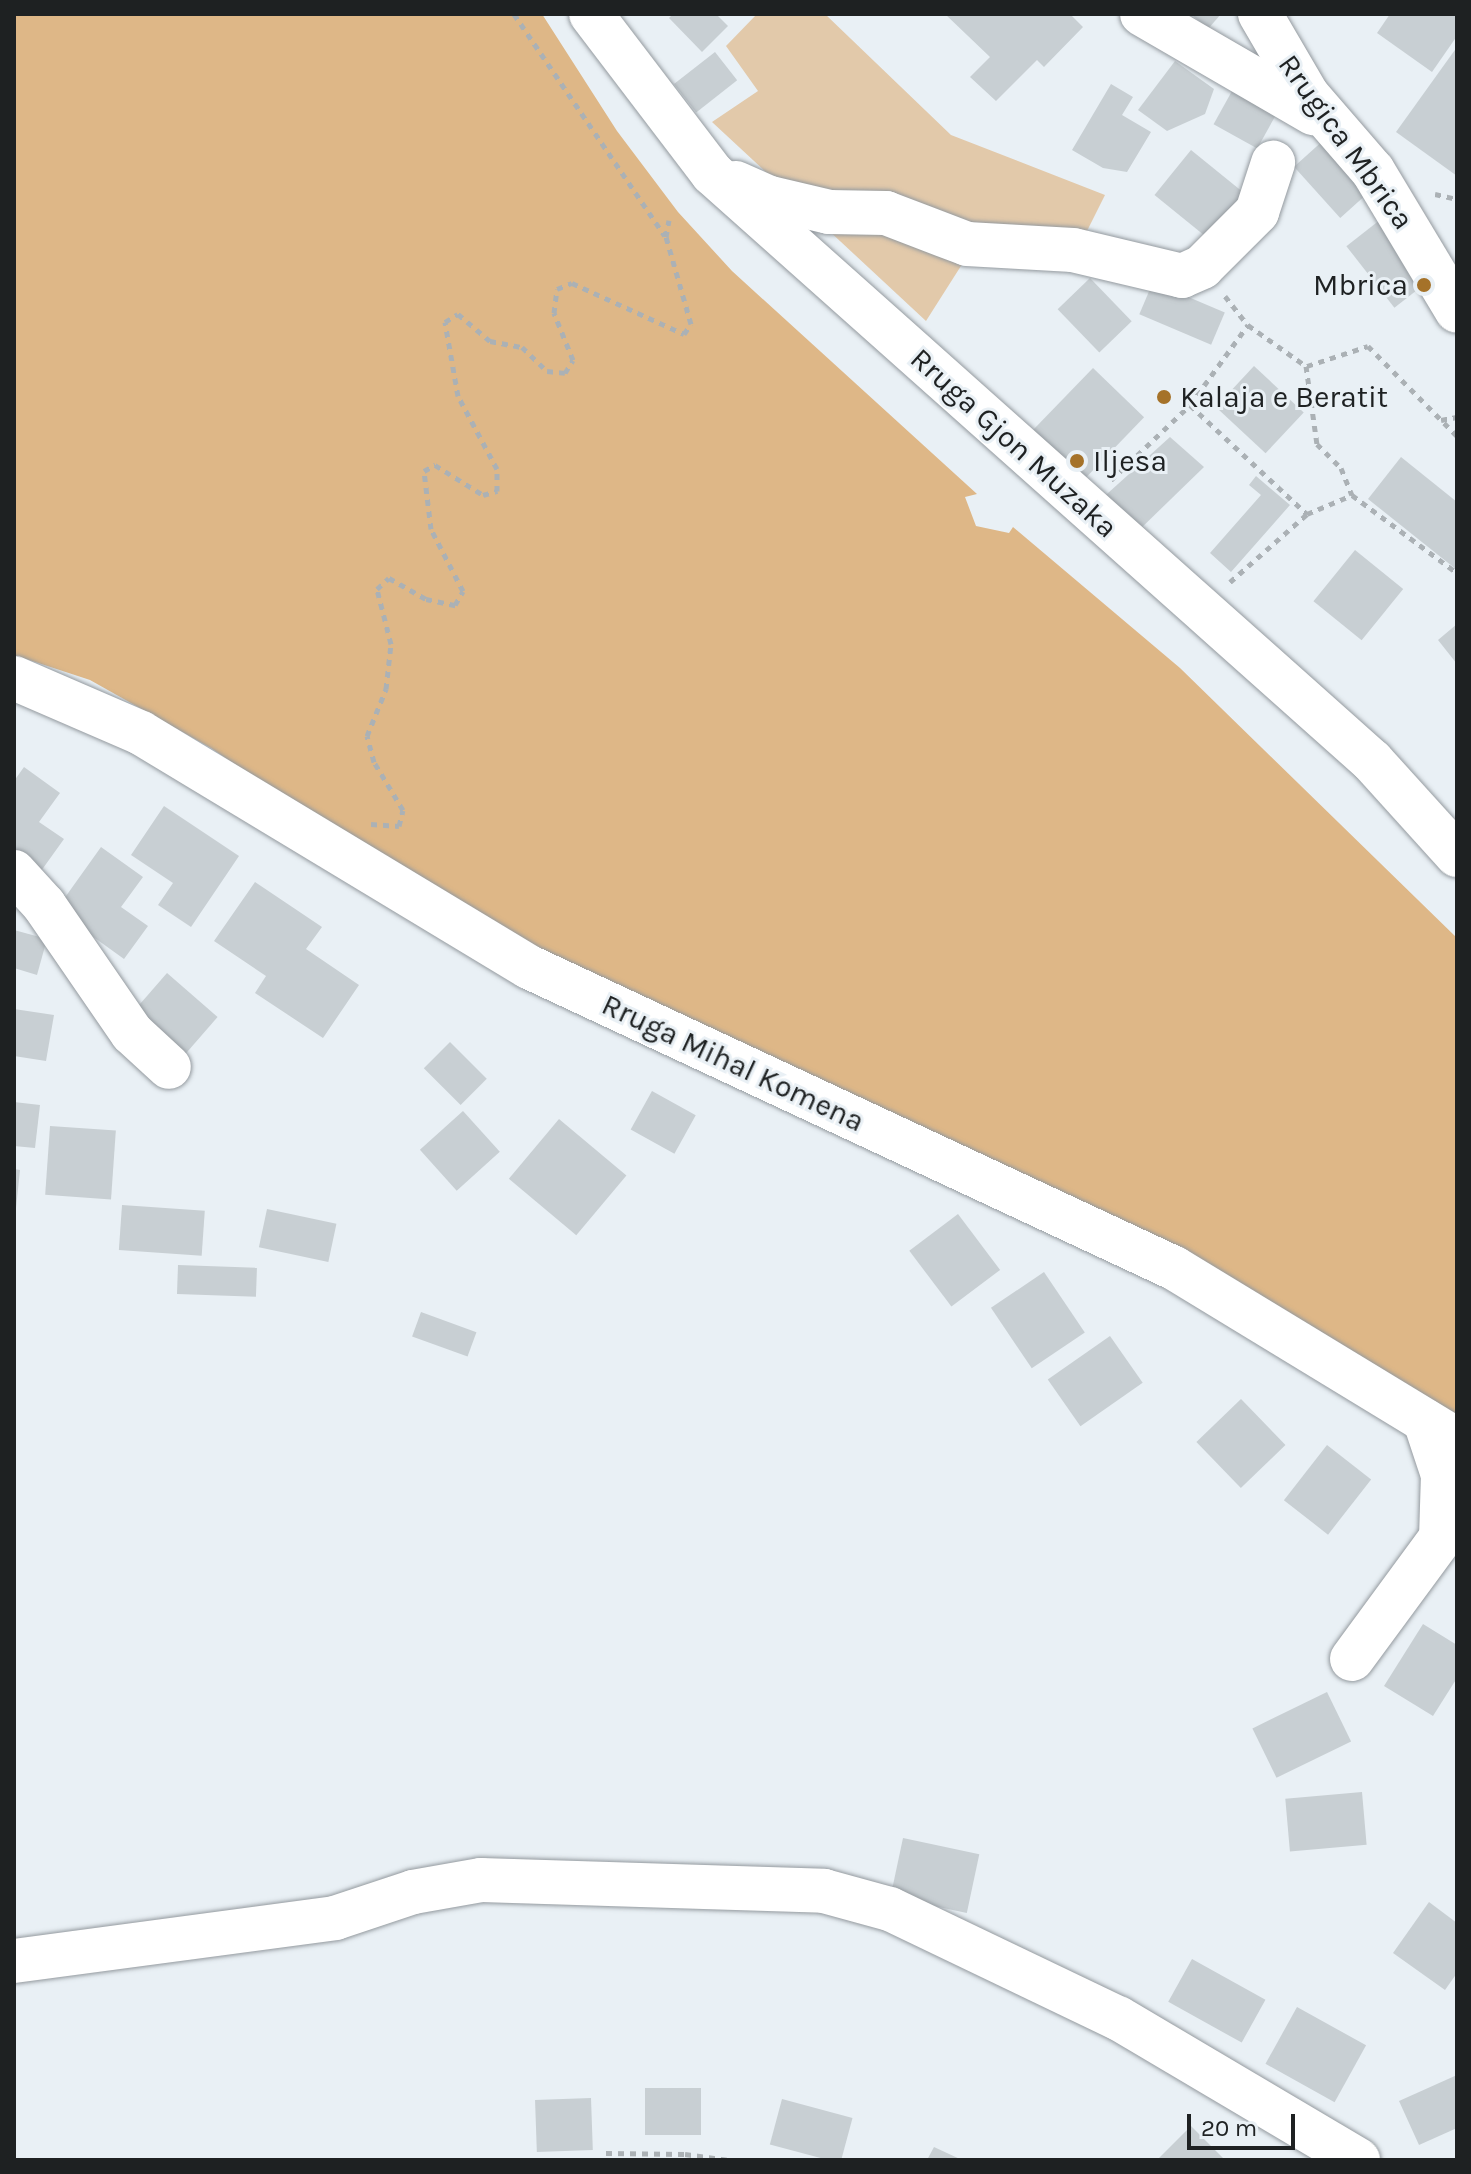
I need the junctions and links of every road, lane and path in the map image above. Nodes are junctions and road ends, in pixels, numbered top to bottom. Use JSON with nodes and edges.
{"nodes":[{"id":1,"x":514,"y":14,"type":"edge"},
{"id":2,"x":591,"y":14,"type":"edge"},
{"id":3,"x":1142,"y":14,"type":"edge"},
{"id":4,"x":1260,"y":14,"type":"edge"},
{"id":5,"x":1332,"y":125,"type":"junction"},
{"id":6,"x":1273,"y":163,"type":"dead end"},
{"id":7,"x":712,"y":173,"type":"junction"},
{"id":8,"x":669,"y":220,"type":"dead end"},
{"id":9,"x":666,"y":237,"type":"junction"},
{"id":10,"x":1202,"y":267,"type":"junction"},
{"id":11,"x":1457,"y":311,"type":"edge"},
{"id":12,"x":1248,"y":325,"type":"junction"},
{"id":13,"x":1306,"y":366,"type":"junction"},
{"id":14,"x":1190,"y":405,"type":"junction"},
{"id":15,"x":1457,"y":417,"type":"edge"},
{"id":16,"x":1440,"y":420,"type":"junction"},
{"id":17,"x":1457,"y":436,"type":"edge"},
{"id":18,"x":1352,"y":495,"type":"junction"},
{"id":19,"x":1084,"y":505,"type":"junction"},
{"id":20,"x":1307,"y":514,"type":"junction"},
{"id":21,"x":1457,"y":573,"type":"edge"},
{"id":22,"x":1202,"y":607,"type":"junction"},
{"id":23,"x":14,"y":678,"type":"edge"},
{"id":24,"x":357,"y":824,"type":"dead end"},
{"id":25,"x":1457,"y":855,"type":"edge"},
{"id":26,"x":14,"y":872,"type":"edge"},
{"id":27,"x":169,"y":1067,"type":"dead end"},
{"id":28,"x":1441,"y":1430,"type":"edge"},
{"id":29,"x":1352,"y":1659,"type":"dead end"},
{"id":30,"x":14,"y":1961,"type":"edge"},
{"id":31,"x":606,"y":2153,"type":"dead end"},
{"id":32,"x":729,"y":2160,"type":"edge"},
{"id":33,"x":1358,"y":2160,"type":"edge"}],
"edges":[{"from":1,"to":9,"type":"path"},
{"from":2,"to":7,"type":"street","name":"Rruga Gjon Muzaka"},
{"from":3,"to":5,"type":"street"},
{"from":4,"to":5,"type":"street","name":"Rrugica Mbrica"},
{"from":5,"to":11,"type":"street","name":"Rrugica Mbrica"},
{"from":6,"to":10,"type":"street"},
{"from":7,"to":10,"type":"street"},
{"from":7,"to":19,"type":"street","name":"Rruga Gjon Muzaka"},
{"from":8,"to":9,"type":"path"},
{"from":9,"to":24,"type":"path"},
{"from":10,"to":12,"type":"path"},
{"from":12,"to":13,"type":"path"},
{"from":12,"to":14,"type":"path"},
{"from":13,"to":16,"type":"path"},
{"from":13,"to":18,"type":"path"},
{"from":14,"to":19,"type":"path"},
{"from":14,"to":20,"type":"path"},
{"from":15,"to":16,"type":"path"},
{"from":16,"to":17,"type":"path"},
{"from":18,"to":20,"type":"path"},
{"from":18,"to":21,"type":"path"},
{"from":19,"to":22,"type":"street","name":"Rruga Gjon Muzaka"},
{"from":20,"to":22,"type":"path"},
{"from":22,"to":25,"type":"street","name":"Rruga Gjon Muzaka"},
{"from":23,"to":28,"type":"street","name":"Rruga Mihal Komena"},
{"from":26,"to":27,"type":"street"},
{"from":28,"to":29,"type":"street"},
{"from":30,"to":33,"type":"street"},
{"from":31,"to":32,"type":"path"}]}
